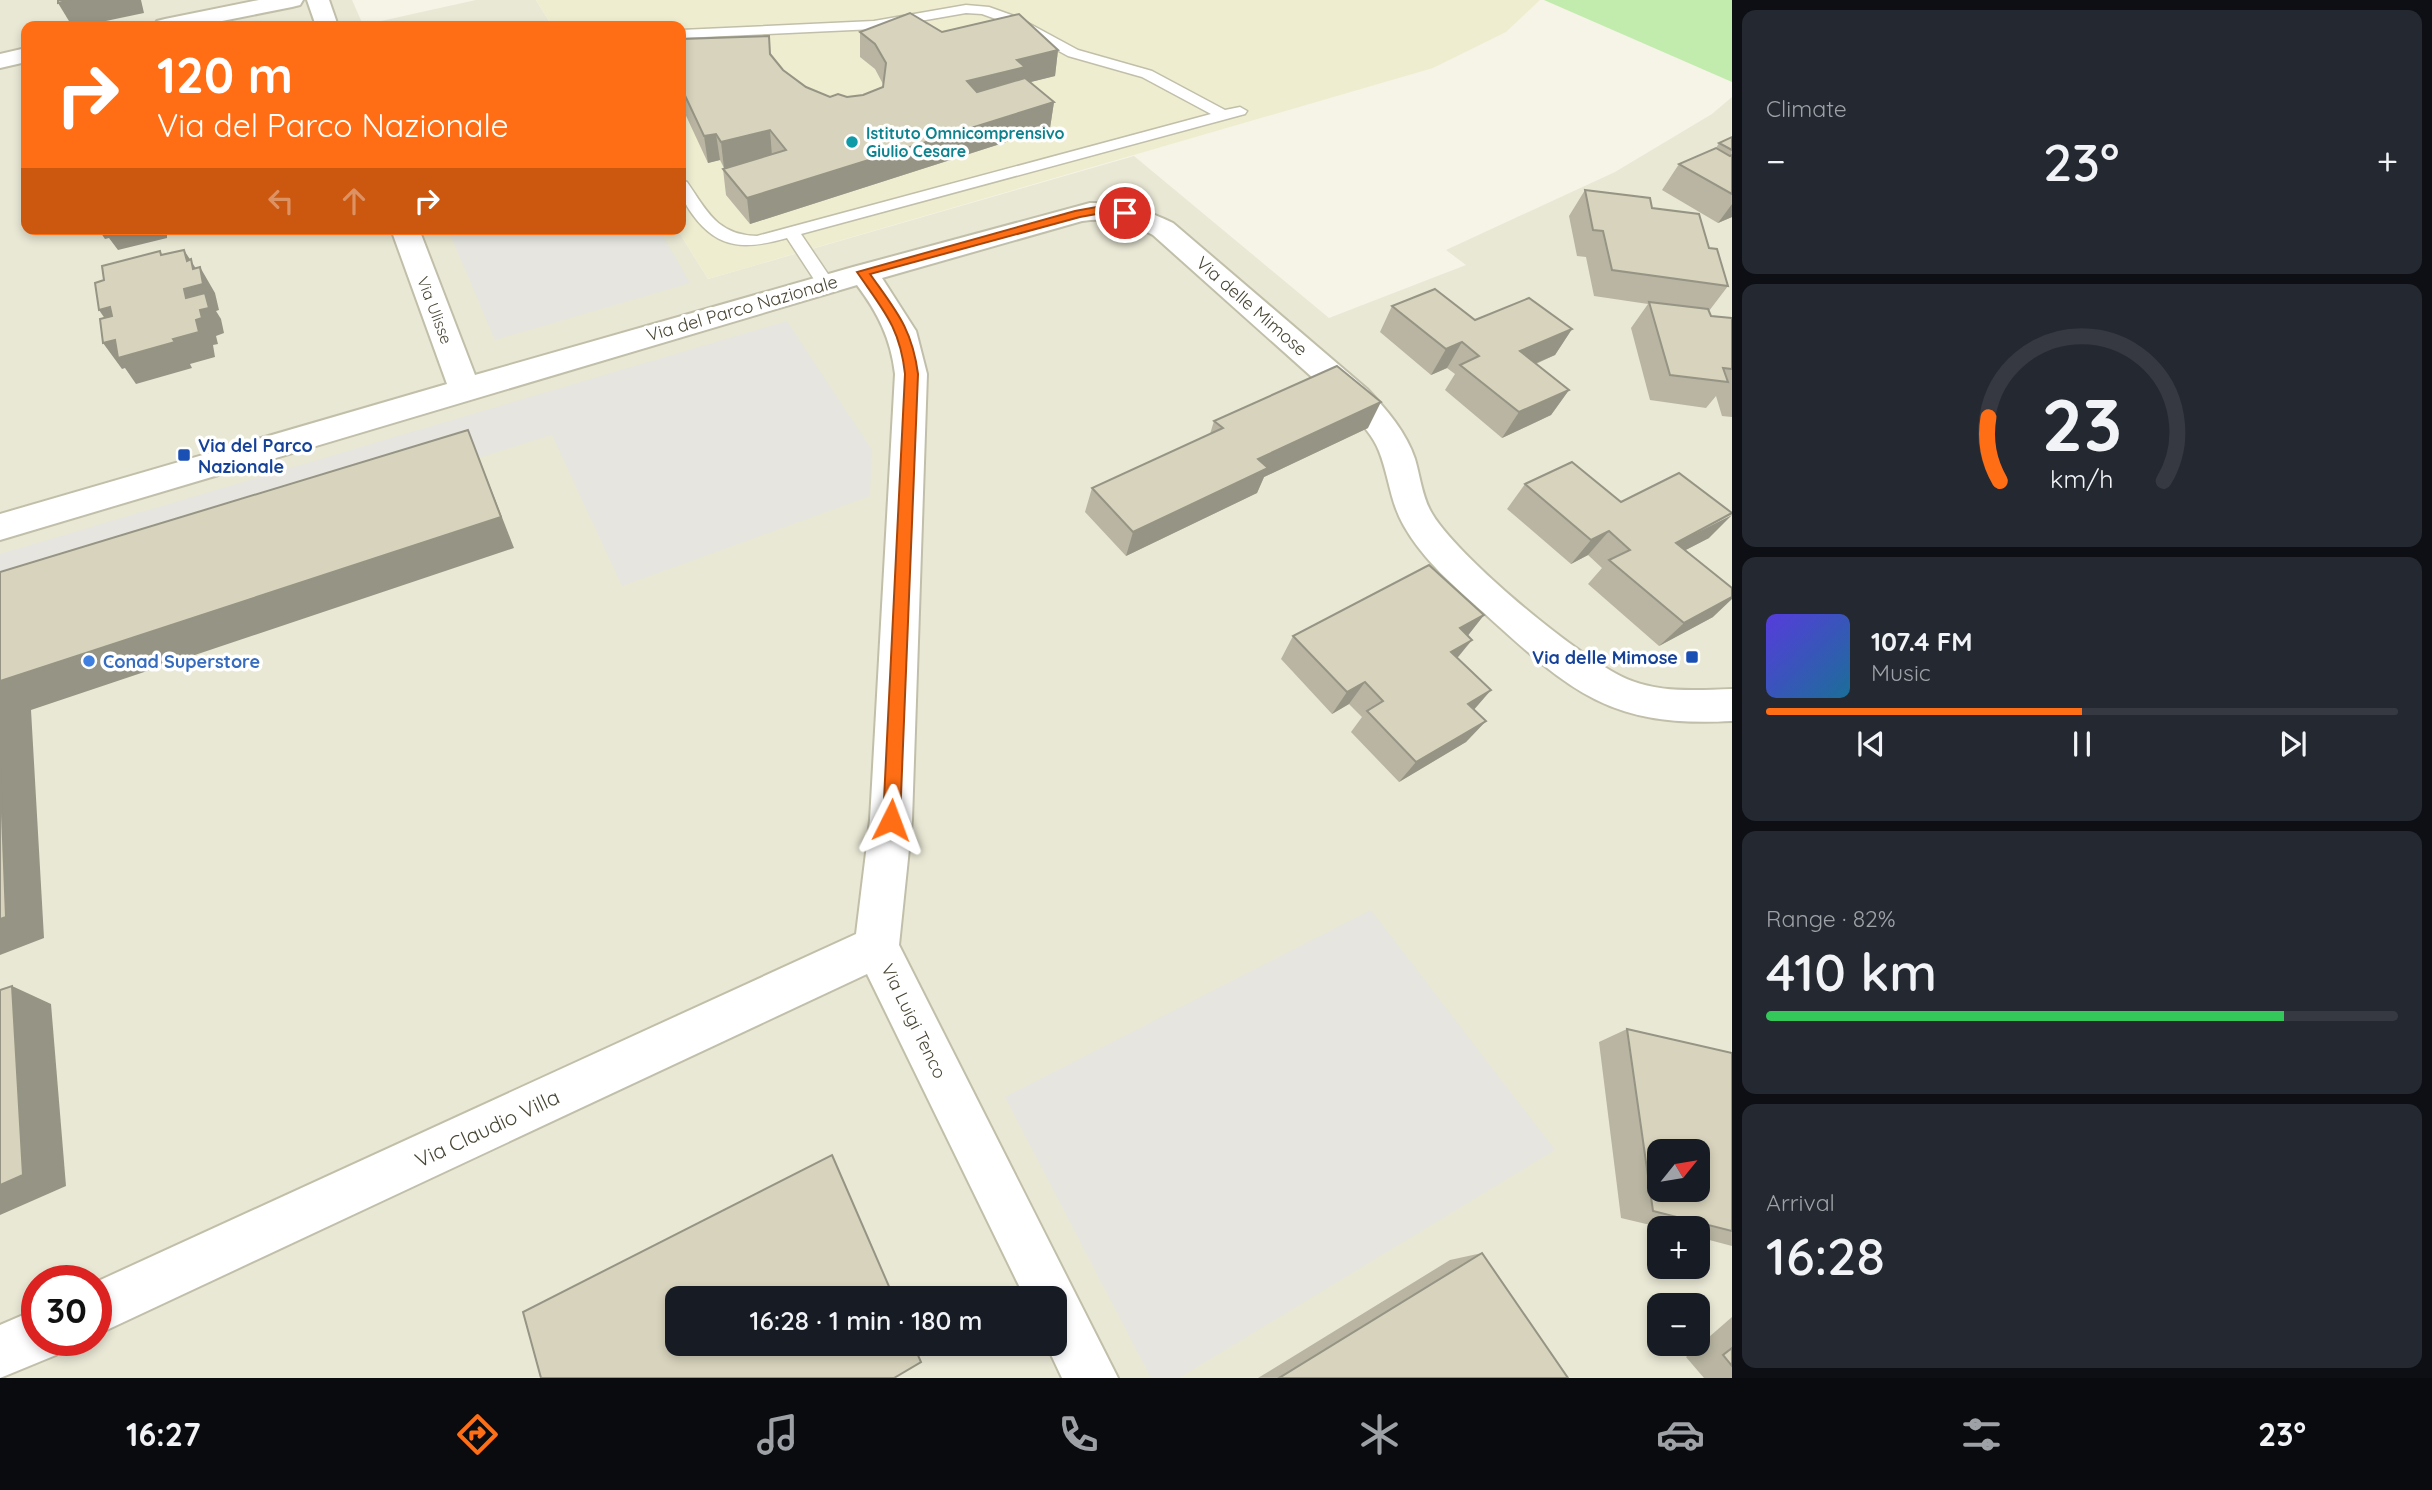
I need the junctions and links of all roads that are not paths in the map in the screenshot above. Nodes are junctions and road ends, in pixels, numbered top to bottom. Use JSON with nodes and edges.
{"nodes":[{"id":1,"x":292,"y":0,"type":"edge"},
{"id":2,"x":317,"y":0,"type":"edge"},
{"id":3,"x":189,"y":21,"type":"edge"},
{"id":4,"x":325,"y":21,"type":"edge"},
{"id":5,"x":686,"y":34,"type":"edge"},
{"id":6,"x":21,"y":56,"type":"edge"},
{"id":7,"x":0,"y":61,"type":"edge"},
{"id":8,"x":1240,"y":111,"type":"dead end"},
{"id":9,"x":1223,"y":115,"type":"junction"},
{"id":10,"x":686,"y":192,"type":"edge"},
{"id":11,"x":1125,"y":213,"type":"joint"},
{"id":12,"x":792,"y":234,"type":"junction"},
{"id":13,"x":407,"y":235,"type":"edge"},
{"id":14,"x":863,"y":272,"type":"junction"},
{"id":15,"x":825,"y":284,"type":"junction"},
{"id":16,"x":465,"y":390,"type":"junction"},
{"id":17,"x":0,"y":527,"type":"edge"},
{"id":18,"x":1732,"y":705,"type":"edge"},
{"id":19,"x":877,"y":947,"type":"junction"},
{"id":20,"x":1046,"y":1286,"type":"edge"},
{"id":21,"x":112,"y":1302,"type":"edge"},
{"id":22,"x":1067,"y":1339,"type":"edge"},
{"id":23,"x":21,"y":1343,"type":"edge"},
{"id":24,"x":0,"y":1353,"type":"edge"},
{"id":25,"x":1079,"y":1373,"type":"edge"}],
"edges":[{"from":1,"to":3,"type":"street"},
{"from":2,"to":4,"type":"street"},
{"from":5,"to":9,"type":"lane"},
{"from":6,"to":7,"type":"street"},
{"from":8,"to":9,"type":"lane"},
{"from":9,"to":12,"type":"lane"},
{"from":10,"to":12,"type":"lane"},
{"from":11,"to":14,"type":"street","name":"Via del Parco Nazionale"},
{"from":11,"to":18,"type":"street","name":"Via delle Mimose"},
{"from":12,"to":15,"type":"lane"},
{"from":13,"to":16,"type":"street","name":"Via Ulisse"},
{"from":14,"to":15,"type":"street","name":"Via del Parco Nazionale"},
{"from":14,"to":19,"type":"street","name":"Via Luigi Tenco"},
{"from":15,"to":16,"type":"street","name":"Via del Parco Nazionale"},
{"from":16,"to":17,"type":"street","name":"Via del Parco Nazionale"},
{"from":19,"to":20,"type":"street","name":"Via Luigi Tenco"},
{"from":19,"to":21,"type":"street","name":"Via Claudio Villa"},
{"from":22,"to":25,"type":"street"},
{"from":23,"to":24,"type":"street"}]}
